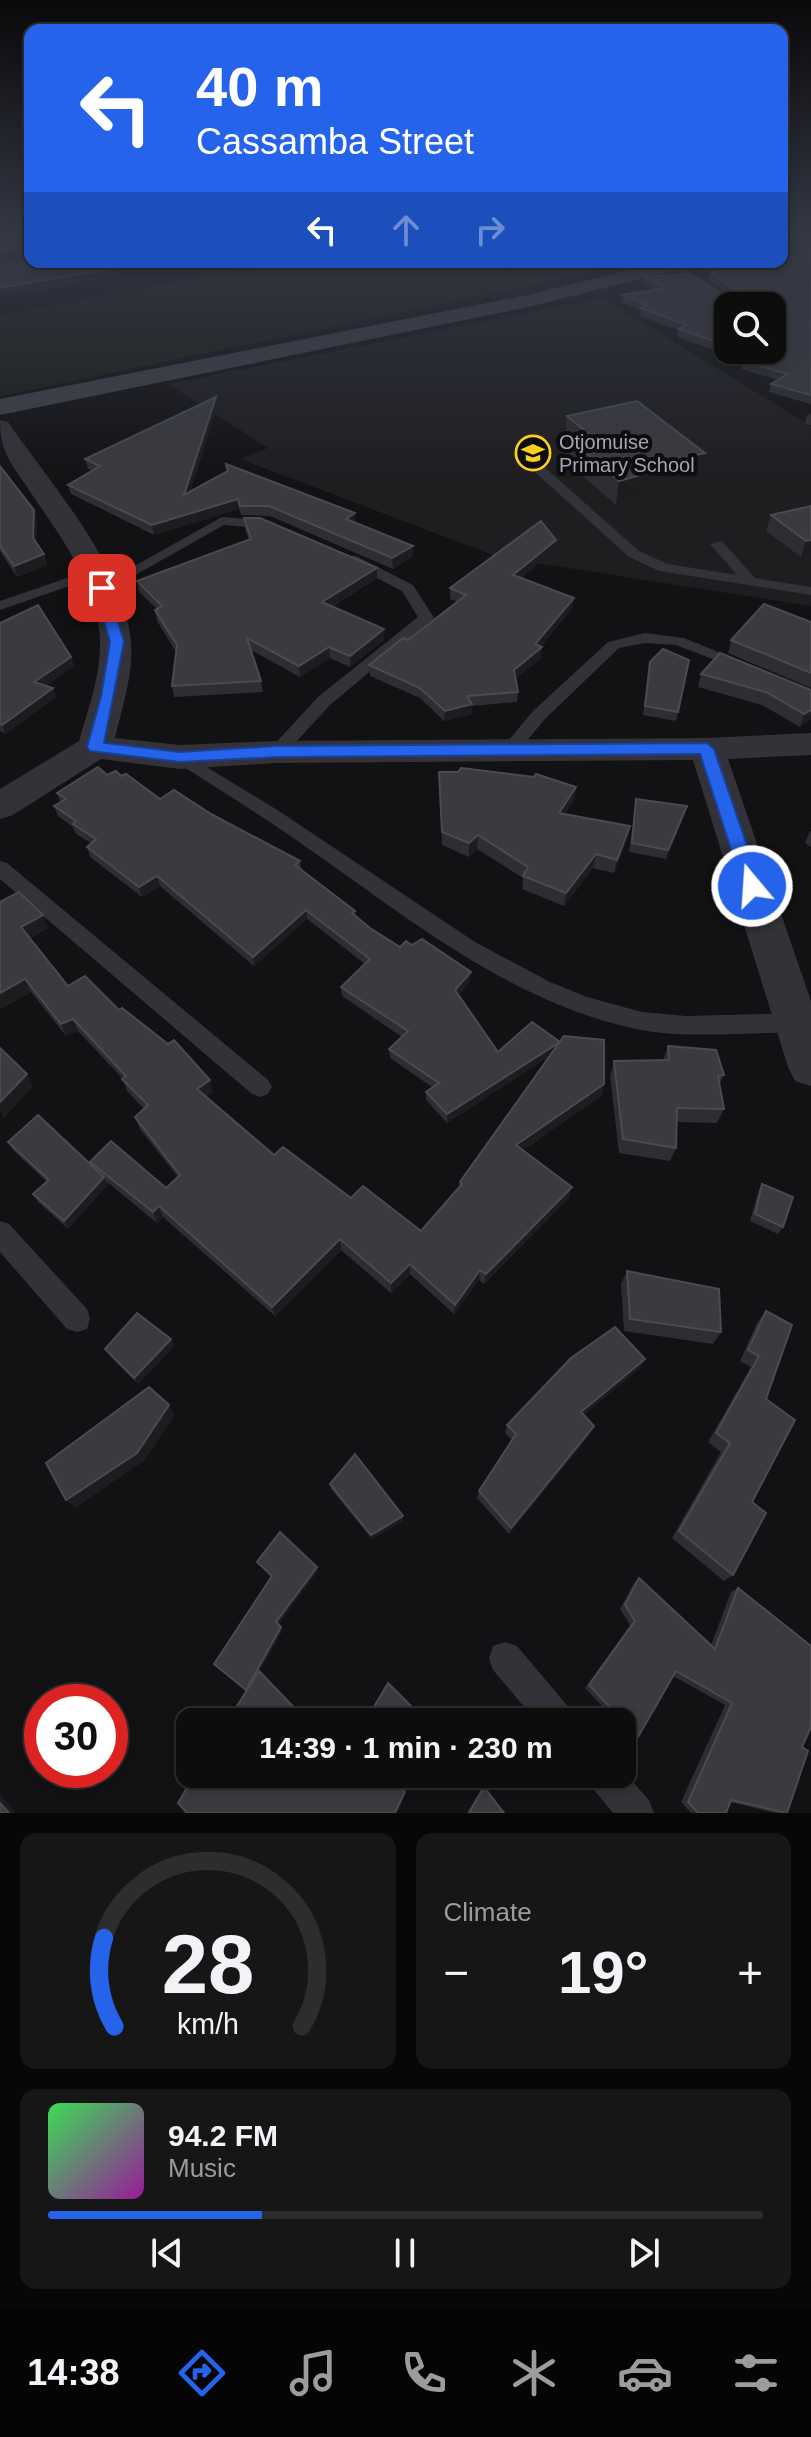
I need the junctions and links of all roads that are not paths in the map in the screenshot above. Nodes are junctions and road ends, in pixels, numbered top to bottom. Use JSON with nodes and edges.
{"nodes":[{"id":1,"x":450,"y":317,"type":"edge"},
{"id":2,"x":0,"y":407,"type":"edge"},
{"id":3,"x":0,"y":427,"type":"edge"},
{"id":4,"x":529,"y":460,"type":"dead end"},
{"id":5,"x":292,"y":534,"type":"edge"},
{"id":6,"x":717,"y":544,"type":"dead end"},
{"id":7,"x":333,"y":551,"type":"edge"},
{"id":8,"x":97,"y":580,"type":"junction"},
{"id":9,"x":750,"y":581,"type":"junction"},
{"id":10,"x":811,"y":591,"type":"edge"},
{"id":11,"x":0,"y":606,"type":"edge"},
{"id":12,"x":757,"y":672,"type":"edge"},
{"id":13,"x":811,"y":744,"type":"edge"},
{"id":14,"x":95,"y":747,"type":"junction"},
{"id":15,"x":707,"y":749,"type":"junction"},
{"id":16,"x":509,"y":751,"type":"junction"},
{"id":17,"x":277,"y":752,"type":"junction"},
{"id":18,"x":180,"y":757,"type":"junction"},
{"id":19,"x":0,"y":806,"type":"edge"},
{"id":20,"x":0,"y":868,"type":"edge"},
{"id":21,"x":804,"y":1020,"type":"edge"},
{"id":22,"x":811,"y":1067,"type":"edge"},
{"id":23,"x":260,"y":1087,"type":"dead end"},
{"id":24,"x":0,"y":1233,"type":"edge"},
{"id":25,"x":77,"y":1319,"type":"dead end"},
{"id":26,"x":505,"y":1658,"type":"dead end"},
{"id":27,"x":547,"y":1708,"type":"edge"},
{"id":28,"x":615,"y":1788,"type":"edge"},
{"id":29,"x":636,"y":1813,"type":"edge"}],
"edges":[{"from":1,"to":2,"type":"street"},
{"from":3,"to":8,"type":"street"},
{"from":4,"to":9,"type":"lane"},
{"from":5,"to":8,"type":"lane"},
{"from":6,"to":9,"type":"lane"},
{"from":7,"to":17,"type":"lane"},
{"from":8,"to":11,"type":"lane"},
{"from":8,"to":14,"type":"street"},
{"from":9,"to":10,"type":"lane"},
{"from":12,"to":16,"type":"lane"},
{"from":13,"to":15,"type":"street"},
{"from":14,"to":18,"type":"street"},
{"from":14,"to":19,"type":"street"},
{"from":15,"to":16,"type":"street"},
{"from":15,"to":21,"type":"street"},
{"from":16,"to":17,"type":"street"},
{"from":17,"to":18,"type":"street"},
{"from":18,"to":21,"type":"lane"},
{"from":20,"to":23,"type":"lane"},
{"from":21,"to":22,"type":"street"},
{"from":24,"to":25,"type":"lane"},
{"from":26,"to":27,"type":"lane"},
{"from":28,"to":29,"type":"lane"}]}
